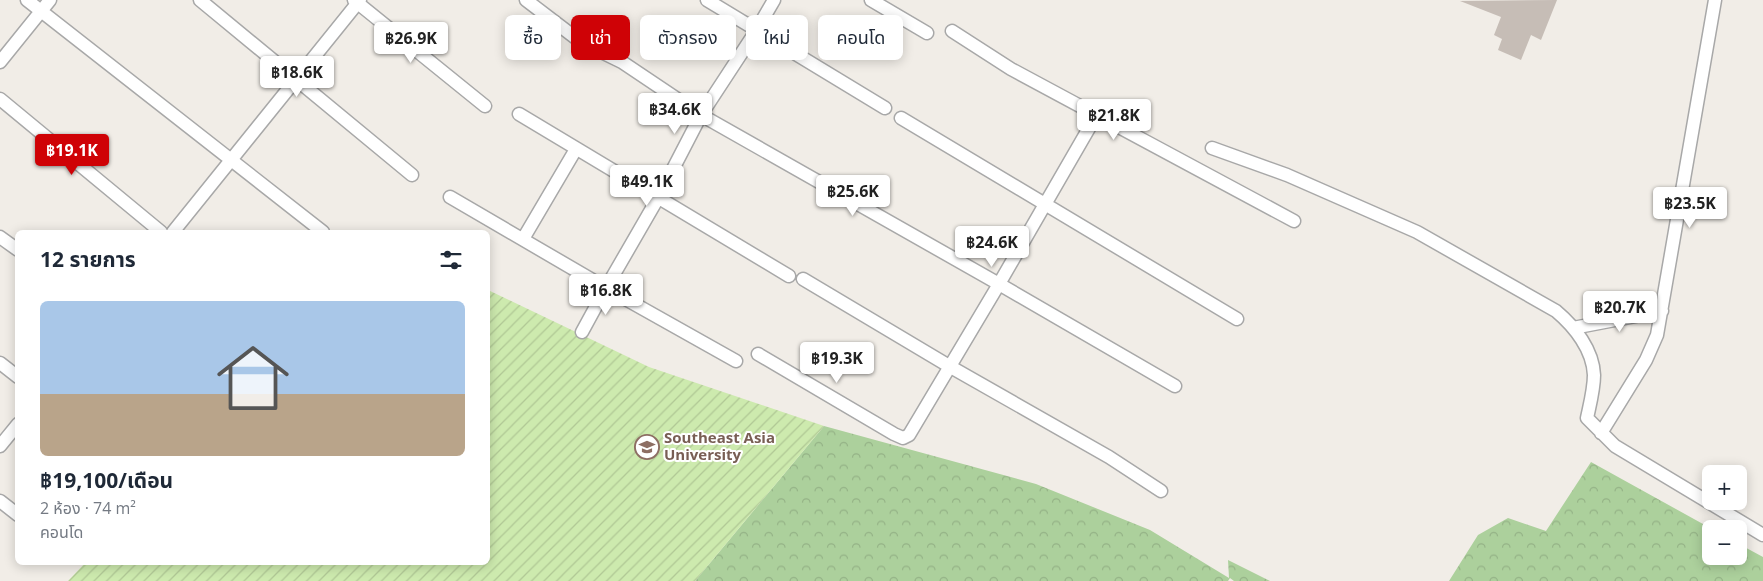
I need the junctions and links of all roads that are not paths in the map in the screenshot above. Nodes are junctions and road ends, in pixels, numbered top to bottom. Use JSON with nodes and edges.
{"nodes":[{"id":1,"x":27,"y":0,"type":"edge"},
{"id":2,"x":50,"y":0,"type":"edge"},
{"id":3,"x":200,"y":0,"type":"edge"},
{"id":4,"x":526,"y":0,"type":"edge"},
{"id":5,"x":707,"y":0,"type":"edge"},
{"id":6,"x":774,"y":0,"type":"edge"},
{"id":7,"x":872,"y":0,"type":"edge"},
{"id":8,"x":1714,"y":0,"type":"edge"},
{"id":9,"x":357,"y":1,"type":"edge"},
{"id":10,"x":41,"y":11,"type":"junction"},
{"id":11,"x":765,"y":15,"type":"edge"},
{"id":12,"x":746,"y":25,"type":"edge"},
{"id":13,"x":952,"y":31,"type":"dead end"},
{"id":14,"x":927,"y":33,"type":"dead end"},
{"id":15,"x":746,"y":46,"type":"edge"},
{"id":16,"x":805,"y":60,"type":"edge"},
{"id":17,"x":0,"y":62,"type":"edge"},
{"id":18,"x":296,"y":79,"type":"junction"},
{"id":19,"x":0,"y":99,"type":"edge"},
{"id":20,"x":485,"y":106,"type":"dead end"},
{"id":21,"x":885,"y":108,"type":"dead end"},
{"id":22,"x":519,"y":114,"type":"dead end"},
{"id":23,"x":701,"y":115,"type":"junction"},
{"id":24,"x":1096,"y":116,"type":"junction"},
{"id":25,"x":901,"y":118,"type":"dead end"},
{"id":26,"x":1212,"y":148,"type":"dead end"},
{"id":27,"x":576,"y":149,"type":"junction"},
{"id":28,"x":231,"y":160,"type":"junction"},
{"id":29,"x":412,"y":175,"type":"dead end"},
{"id":30,"x":450,"y":197,"type":"dead end"},
{"id":31,"x":658,"y":198,"type":"junction"},
{"id":32,"x":1044,"y":204,"type":"junction"},
{"id":33,"x":1294,"y":222,"type":"dead end"},
{"id":34,"x":159,"y":230,"type":"edge"},
{"id":35,"x":175,"y":230,"type":"edge"},
{"id":36,"x":320,"y":230,"type":"edge"},
{"id":37,"x":0,"y":237,"type":"edge"},
{"id":38,"x":523,"y":239,"type":"junction"},
{"id":39,"x":15,"y":248,"type":"edge"},
{"id":40,"x":789,"y":276,"type":"dead end"},
{"id":41,"x":803,"y":279,"type":"dead end"},
{"id":42,"x":999,"y":284,"type":"junction"},
{"id":43,"x":606,"y":288,"type":"junction"},
{"id":44,"x":1662,"y":311,"type":"junction"},
{"id":45,"x":1237,"y":319,"type":"dead end"},
{"id":46,"x":1573,"y":328,"type":"junction"},
{"id":47,"x":582,"y":332,"type":"dead end"},
{"id":48,"x":758,"y":354,"type":"dead end"},
{"id":49,"x":736,"y":361,"type":"dead end"},
{"id":50,"x":0,"y":363,"type":"edge"},
{"id":51,"x":949,"y":366,"type":"junction"},
{"id":52,"x":15,"y":375,"type":"edge"},
{"id":53,"x":1175,"y":386,"type":"dead end"},
{"id":54,"x":15,"y":428,"type":"edge"},
{"id":55,"x":1600,"y":433,"type":"junction"},
{"id":56,"x":0,"y":446,"type":"edge"},
{"id":57,"x":1161,"y":491,"type":"dead end"},
{"id":58,"x":0,"y":500,"type":"edge"},
{"id":59,"x":15,"y":512,"type":"edge"},
{"id":60,"x":1763,"y":534,"type":"edge"}],
"edges":[{"from":1,"to":10,"type":"street"},
{"from":2,"to":10,"type":"street"},
{"from":3,"to":18,"type":"street"},
{"from":4,"to":23,"type":"street"},
{"from":5,"to":12,"type":"street"},
{"from":6,"to":11,"type":"street"},
{"from":7,"to":14,"type":"street"},
{"from":8,"to":44,"type":"street"},
{"from":9,"to":18,"type":"street"},
{"from":9,"to":20,"type":"street"},
{"from":10,"to":17,"type":"street"},
{"from":10,"to":28,"type":"street"},
{"from":13,"to":24,"type":"street"},
{"from":15,"to":23,"type":"street"},
{"from":16,"to":21,"type":"street"},
{"from":18,"to":28,"type":"street"},
{"from":18,"to":29,"type":"street"},
{"from":19,"to":34,"type":"street"},
{"from":22,"to":27,"type":"street"},
{"from":23,"to":31,"type":"street"},
{"from":23,"to":42,"type":"street"},
{"from":24,"to":32,"type":"street"},
{"from":24,"to":33,"type":"street"},
{"from":25,"to":32,"type":"street"},
{"from":26,"to":46,"type":"street"},
{"from":27,"to":31,"type":"street"},
{"from":27,"to":38,"type":"street"},
{"from":28,"to":35,"type":"street"},
{"from":28,"to":36,"type":"street"},
{"from":30,"to":38,"type":"street"},
{"from":31,"to":40,"type":"street"},
{"from":31,"to":43,"type":"street"},
{"from":32,"to":42,"type":"street"},
{"from":32,"to":45,"type":"street"},
{"from":37,"to":39,"type":"street"},
{"from":38,"to":43,"type":"street"},
{"from":41,"to":51,"type":"street"},
{"from":42,"to":51,"type":"street"},
{"from":42,"to":53,"type":"street"},
{"from":43,"to":47,"type":"street"},
{"from":43,"to":49,"type":"street"},
{"from":44,"to":46,"type":"street"},
{"from":44,"to":55,"type":"street"},
{"from":46,"to":55,"type":"street"},
{"from":48,"to":51,"type":"street"},
{"from":50,"to":52,"type":"street"},
{"from":51,"to":57,"type":"street"},
{"from":54,"to":56,"type":"street"},
{"from":55,"to":60,"type":"street"},
{"from":58,"to":59,"type":"street"}]}
